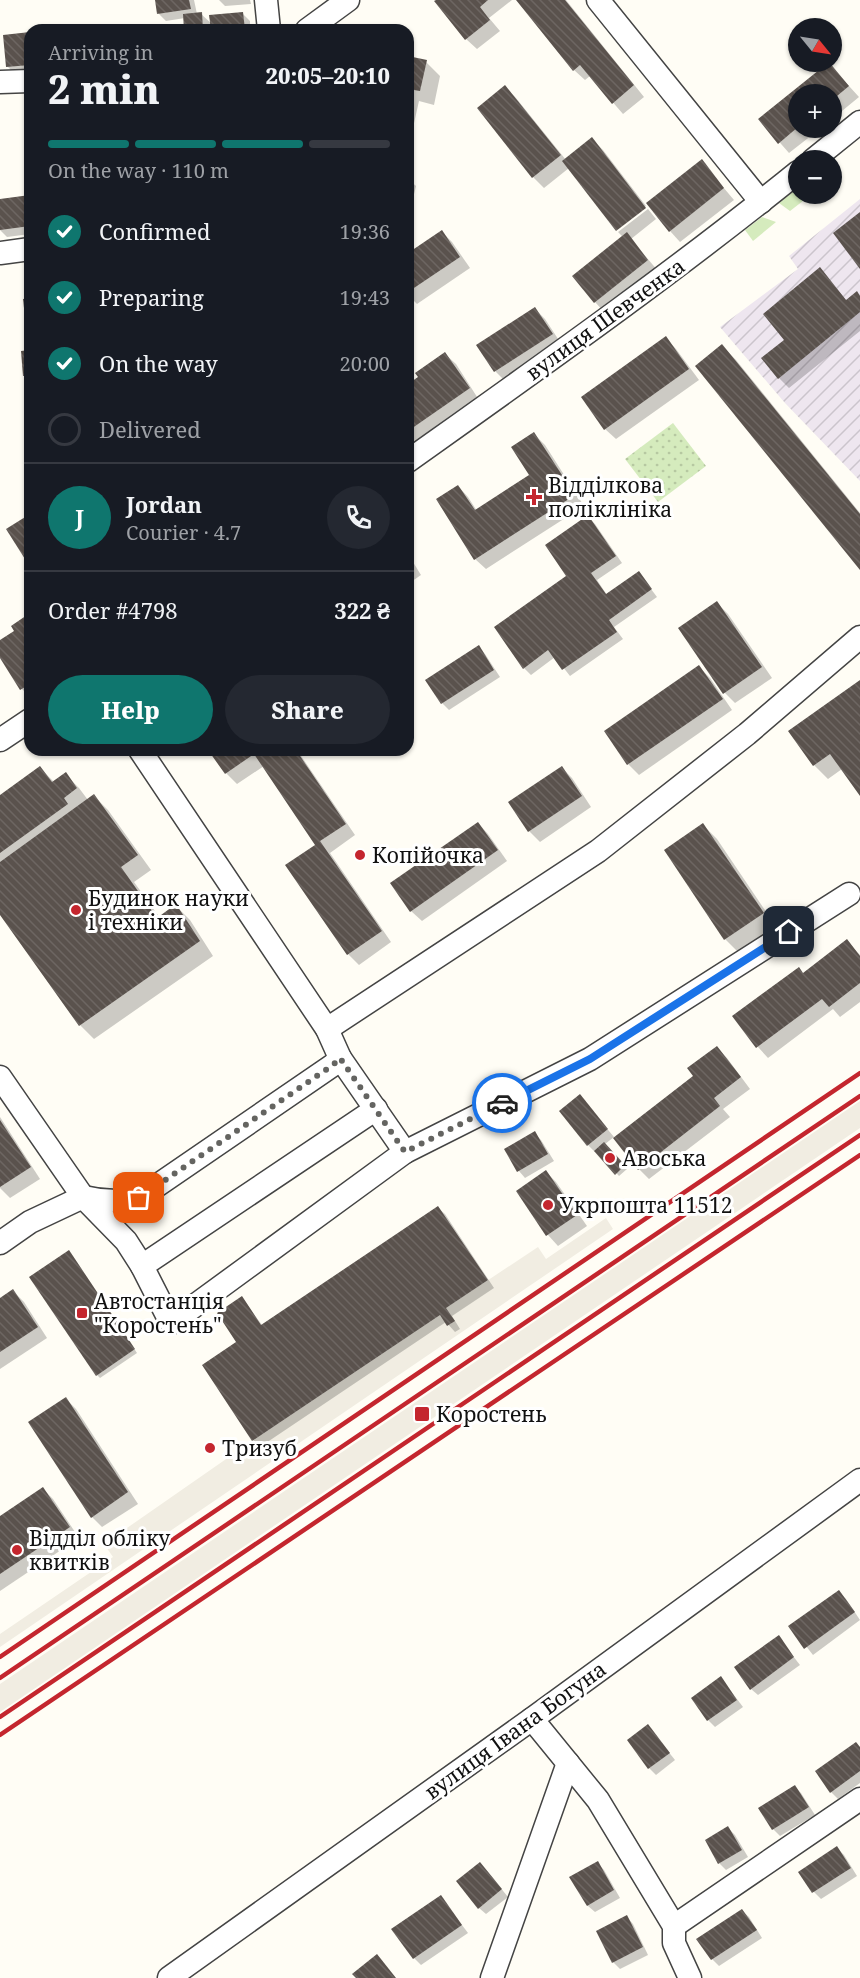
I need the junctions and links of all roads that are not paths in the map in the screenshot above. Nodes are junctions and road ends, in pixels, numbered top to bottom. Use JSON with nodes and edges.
{"nodes":[{"id":1,"x":266,"y":0,"type":"edge"},
{"id":2,"x":348,"y":0,"type":"edge"},
{"id":3,"x":598,"y":0,"type":"edge"},
{"id":4,"x":268,"y":24,"type":"edge"},
{"id":5,"x":315,"y":24,"type":"edge"},
{"id":6,"x":24,"y":81,"type":"edge"},
{"id":7,"x":0,"y":82,"type":"edge"},
{"id":8,"x":860,"y":122,"type":"edge"},
{"id":9,"x":825,"y":150,"type":"edge"},
{"id":10,"x":788,"y":180,"type":"edge"},
{"id":11,"x":761,"y":202,"type":"junction"},
{"id":12,"x":24,"y":250,"type":"edge"},
{"id":13,"x":0,"y":253,"type":"edge"},
{"id":14,"x":414,"y":457,"type":"edge"},
{"id":15,"x":860,"y":637,"type":"edge"},
{"id":16,"x":24,"y":724,"type":"edge"},
{"id":17,"x":0,"y":740,"type":"edge"},
{"id":18,"x":144,"y":756,"type":"edge"},
{"id":19,"x":849,"y":894,"type":"dead end"},
{"id":20,"x":334,"y":1043,"type":"junction"},
{"id":21,"x":0,"y":1077,"type":"edge"},
{"id":22,"x":376,"y":1109,"type":"junction"},
{"id":23,"x":405,"y":1152,"type":"junction"},
{"id":24,"x":83,"y":1197,"type":"junction"},
{"id":25,"x":0,"y":1243,"type":"edge"},
{"id":26,"x":142,"y":1266,"type":"junction"},
{"id":27,"x":860,"y":1480,"type":"edge"},
{"id":28,"x":532,"y":1719,"type":"junction"},
{"id":29,"x":568,"y":1763,"type":"junction"},
{"id":30,"x":860,"y":1799,"type":"edge"},
{"id":31,"x":674,"y":1926,"type":"junction"},
{"id":32,"x":169,"y":1978,"type":"edge"},
{"id":33,"x":492,"y":1978,"type":"edge"},
{"id":34,"x":690,"y":1978,"type":"edge"}],
"edges":[{"from":1,"to":4,"type":"street"},
{"from":2,"to":5,"type":"street"},
{"from":3,"to":11,"type":"street"},
{"from":6,"to":7,"type":"street"},
{"from":8,"to":9,"type":"street"},
{"from":10,"to":11,"type":"street","name":"вулиця Шевченка"},
{"from":11,"to":14,"type":"street","name":"вулиця Шевченка"},
{"from":12,"to":13,"type":"street"},
{"from":15,"to":20,"type":"street"},
{"from":16,"to":17,"type":"street"},
{"from":18,"to":20,"type":"street"},
{"from":19,"to":23,"type":"street"},
{"from":20,"to":22,"type":"street"},
{"from":20,"to":24,"type":"street"},
{"from":21,"to":24,"type":"street"},
{"from":22,"to":23,"type":"street"},
{"from":22,"to":26,"type":"street"},
{"from":23,"to":26,"type":"street"},
{"from":24,"to":25,"type":"street"},
{"from":24,"to":26,"type":"street"},
{"from":27,"to":28,"type":"street","name":"вулиця Івана Богуна"},
{"from":28,"to":29,"type":"street"},
{"from":28,"to":32,"type":"street","name":"вулиця Івана Богуна"},
{"from":29,"to":31,"type":"street"},
{"from":29,"to":33,"type":"street"},
{"from":30,"to":31,"type":"street"},
{"from":31,"to":34,"type":"street"}]}
